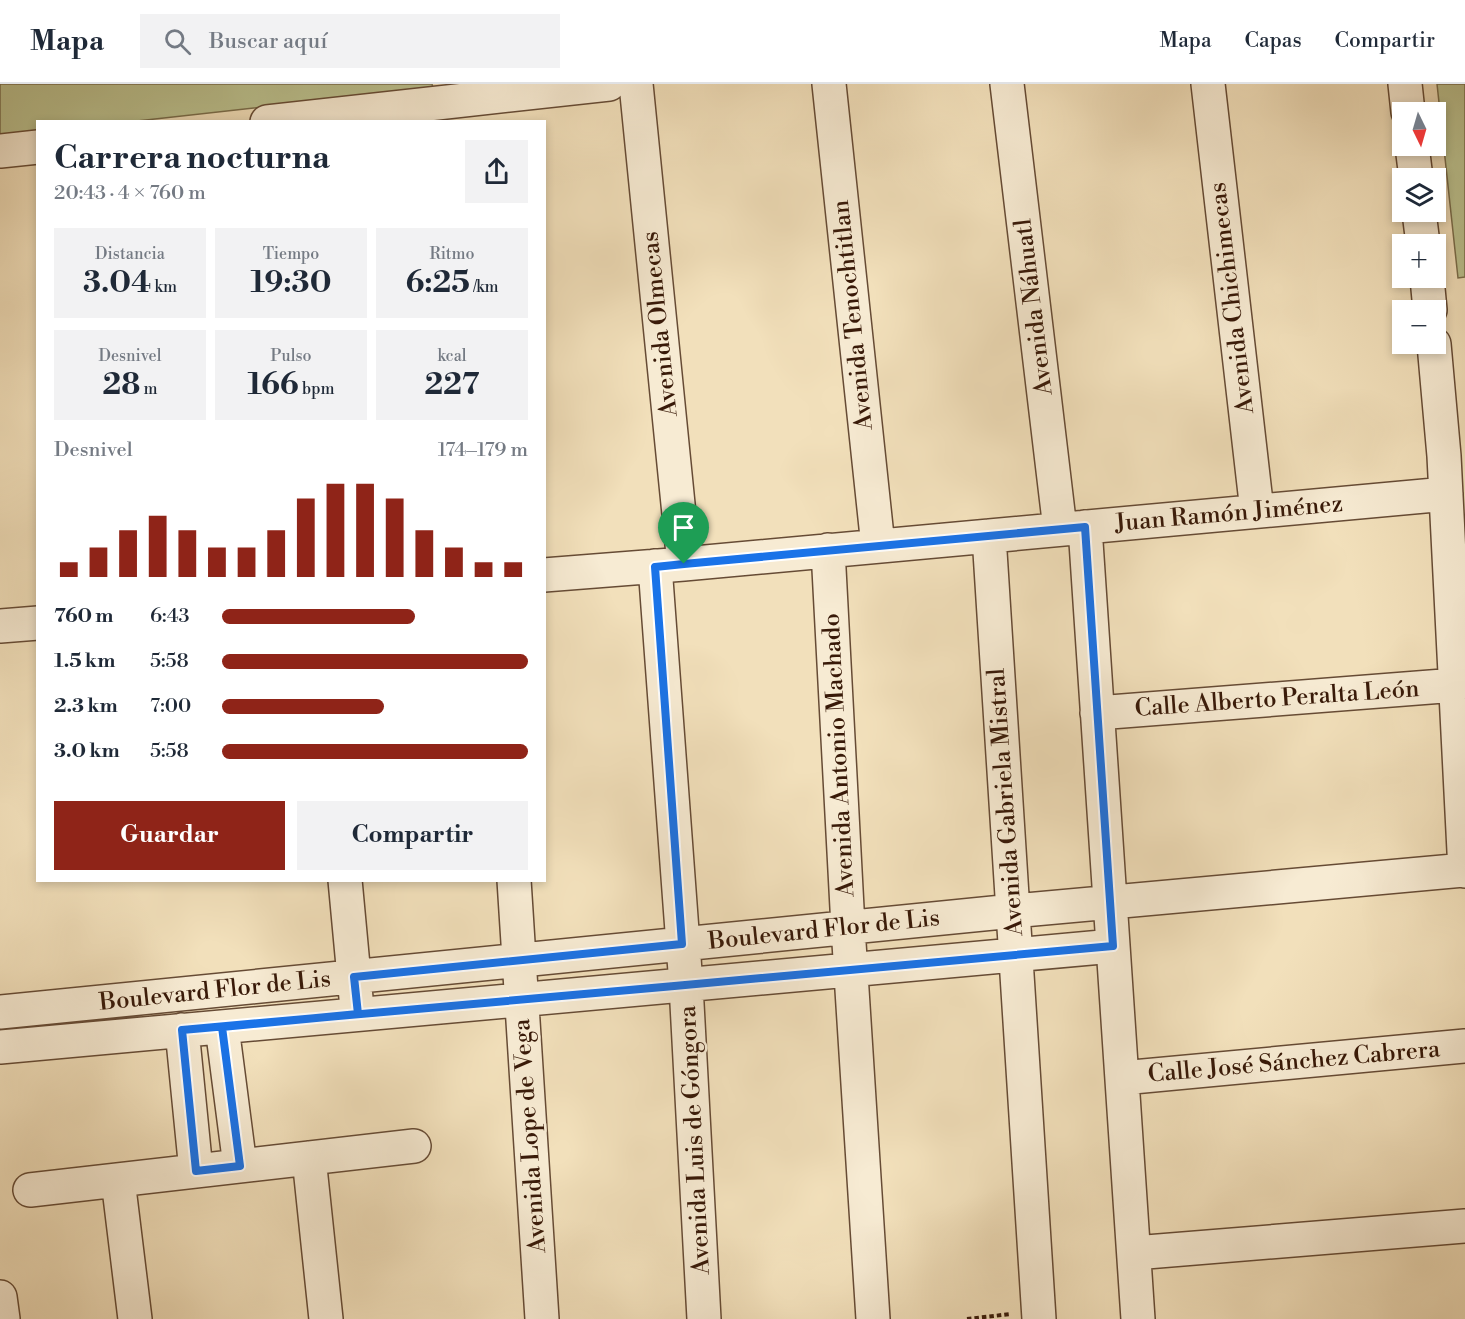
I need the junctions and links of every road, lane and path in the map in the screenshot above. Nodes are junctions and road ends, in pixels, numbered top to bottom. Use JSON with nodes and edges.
{"nodes":[{"id":1,"x":609,"y":84,"type":"edge"},
{"id":2,"x":636,"y":84,"type":"edge"},
{"id":3,"x":829,"y":84,"type":"edge"},
{"id":4,"x":1007,"y":84,"type":"edge"},
{"id":5,"x":1208,"y":84,"type":"edge"},
{"id":6,"x":1405,"y":84,"type":"edge"},
{"id":7,"x":451,"y":102,"type":"edge"},
{"id":8,"x":1407,"y":102,"type":"edge"},
{"id":9,"x":285,"y":120,"type":"edge"},
{"id":10,"x":36,"y":147,"type":"edge"},
{"id":11,"x":0,"y":151,"type":"edge"},
{"id":12,"x":1436,"y":354,"type":"edge"},
{"id":13,"x":1455,"y":455,"type":"edge"},
{"id":14,"x":1446,"y":494,"type":"junction"},
{"id":15,"x":1257,"y":511,"type":"junction"},
{"id":16,"x":1072,"y":528,"type":"junction"},
{"id":17,"x":989,"y":536,"type":"junction"},
{"id":18,"x":878,"y":546,"type":"junction"},
{"id":19,"x":828,"y":550,"type":"junction"},
{"id":20,"x":669,"y":565,"type":"junction"},
{"id":21,"x":546,"y":575,"type":"edge"},
{"id":22,"x":36,"y":623,"type":"edge"},
{"id":23,"x":0,"y":626,"type":"edge"},
{"id":24,"x":1456,"y":685,"type":"junction"},
{"id":25,"x":1097,"y":713,"type":"junction"},
{"id":26,"x":1465,"y":870,"type":"edge"},
{"id":27,"x":345,"y":882,"type":"edge"},
{"id":28,"x":514,"y":882,"type":"edge"},
{"id":29,"x":1110,"y":902,"type":"junction"},
{"id":30,"x":1013,"y":911,"type":"junction"},
{"id":31,"x":848,"y":927,"type":"junction"},
{"id":32,"x":682,"y":944,"type":"junction"},
{"id":33,"x":1113,"y":946,"type":"junction"},
{"id":34,"x":1016,"y":955,"type":"junction"},
{"id":35,"x":519,"y":960,"type":"junction"},
{"id":36,"x":851,"y":970,"type":"junction"},
{"id":37,"x":354,"y":977,"type":"junction"},
{"id":38,"x":687,"y":985,"type":"junction"},
{"id":39,"x":522,"y":1000,"type":"junction"},
{"id":40,"x":0,"y":1012,"type":"edge"},
{"id":41,"x":358,"y":1014,"type":"junction"},
{"id":42,"x":222,"y":1027,"type":"junction"},
{"id":43,"x":182,"y":1030,"type":"junction"},
{"id":44,"x":1465,"y":1046,"type":"edge"},
{"id":45,"x":0,"y":1047,"type":"edge"},
{"id":46,"x":1122,"y":1078,"type":"junction"},
{"id":47,"x":414,"y":1146,"type":"dead end"},
{"id":48,"x":309,"y":1158,"type":"junction"},
{"id":49,"x":240,"y":1166,"type":"junction"},
{"id":50,"x":196,"y":1171,"type":"junction"},
{"id":51,"x":117,"y":1180,"type":"junction"},
{"id":52,"x":30,"y":1190,"type":"dead end"},
{"id":53,"x":1465,"y":1226,"type":"edge"},
{"id":54,"x":1134,"y":1253,"type":"junction"},
{"id":55,"x":0,"y":1297,"type":"edge"},
{"id":56,"x":1039,"y":1315,"type":"edge"},
{"id":57,"x":3,"y":1319,"type":"edge"},
{"id":58,"x":135,"y":1319,"type":"edge"},
{"id":59,"x":326,"y":1319,"type":"edge"},
{"id":60,"x":542,"y":1319,"type":"edge"},
{"id":61,"x":704,"y":1319,"type":"edge"},
{"id":62,"x":873,"y":1319,"type":"edge"},
{"id":63,"x":967,"y":1319,"type":"edge"},
{"id":64,"x":1138,"y":1319,"type":"edge"}],
"edges":[{"from":1,"to":7,"type":"street"},
{"from":2,"to":20,"type":"street","name":"Avenida Olmecas"},
{"from":3,"to":18,"type":"street","name":"Avenida Tenochtitlan"},
{"from":4,"to":16,"type":"street","name":"Avenida Náhuatl"},
{"from":5,"to":15,"type":"street","name":"Avenida Chichimecas"},
{"from":6,"to":8,"type":"street"},
{"from":7,"to":9,"type":"street"},
{"from":10,"to":11,"type":"street"},
{"from":12,"to":13,"type":"street"},
{"from":13,"to":14,"type":"street"},
{"from":14,"to":15,"type":"street","name":"Juan Ramón Jiménez"},
{"from":14,"to":24,"type":"street"},
{"from":15,"to":16,"type":"street","name":"Juan Ramón Jiménez"},
{"from":16,"to":17,"type":"street","name":"Juan Ramón Jiménez"},
{"from":16,"to":25,"type":"street","name":"Avenida Náhuatl"},
{"from":17,"to":18,"type":"street","name":"Juan Ramón Jiménez"},
{"from":17,"to":30,"type":"street","name":"Avenida Gabriela Mistral"},
{"from":18,"to":19,"type":"street","name":"Juan Ramón Jiménez"},
{"from":19,"to":20,"type":"street","name":"Juan Ramón Jiménez"},
{"from":19,"to":31,"type":"street","name":"Avenida Antonio Machado"},
{"from":20,"to":21,"type":"street","name":"Juan Ramón Jiménez"},
{"from":20,"to":32,"type":"street","name":"Avenida Luis de Góngora"},
{"from":22,"to":23,"type":"street"},
{"from":24,"to":25,"type":"street","name":"Calle Alberto Peralta León"},
{"from":24,"to":26,"type":"street"},
{"from":25,"to":29,"type":"street","name":"Avenida Náhuatl"},
{"from":26,"to":29,"type":"street","name":"Boulevard Flor de Lis"},
{"from":27,"to":37,"type":"street"},
{"from":28,"to":35,"type":"street","name":"Avenida Lope de Vega"},
{"from":29,"to":30,"type":"street","name":"Boulevard Flor de Lis"},
{"from":29,"to":33,"type":"street","name":"Avenida Náhuatl"},
{"from":30,"to":31,"type":"street","name":"Boulevard Flor de Lis"},
{"from":30,"to":34,"type":"street","name":"Avenida Gabriela Mistral"},
{"from":31,"to":32,"type":"street","name":"Boulevard Flor de Lis"},
{"from":31,"to":36,"type":"street","name":"Avenida Antonio Machado"},
{"from":32,"to":35,"type":"street","name":"Boulevard Flor de Lis"},
{"from":32,"to":38,"type":"street","name":"Avenida Luis de Góngora"},
{"from":33,"to":34,"type":"street","name":"Boulevard Flor de Lis"},
{"from":33,"to":46,"type":"street","name":"Avenida Náhuatl"},
{"from":34,"to":36,"type":"street","name":"Boulevard Flor de Lis"},
{"from":34,"to":56,"type":"street","name":"Avenida Gabriela Mistral"},
{"from":35,"to":37,"type":"street","name":"Boulevard Flor de Lis"},
{"from":35,"to":39,"type":"street","name":"Avenida Lope de Vega"},
{"from":36,"to":38,"type":"street","name":"Boulevard Flor de Lis"},
{"from":36,"to":62,"type":"street","name":"Avenida Antonio Machado"},
{"from":37,"to":40,"type":"street","name":"Boulevard Flor de Lis"},
{"from":37,"to":41,"type":"street"},
{"from":38,"to":39,"type":"street","name":"Boulevard Flor de Lis"},
{"from":38,"to":61,"type":"street","name":"Avenida Luis de Góngora"},
{"from":39,"to":41,"type":"street","name":"Boulevard Flor de Lis"},
{"from":39,"to":60,"type":"street","name":"Avenida Lope de Vega"},
{"from":41,"to":42,"type":"street","name":"Boulevard Flor de Lis"},
{"from":42,"to":43,"type":"street","name":"Boulevard Flor de Lis"},
{"from":42,"to":49,"type":"street"},
{"from":43,"to":45,"type":"street","name":"Boulevard Flor de Lis"},
{"from":43,"to":50,"type":"street"},
{"from":44,"to":46,"type":"street","name":"Calle José Sánchez Cabrera"},
{"from":46,"to":54,"type":"street","name":"Avenida Náhuatl"},
{"from":47,"to":48,"type":"street"},
{"from":48,"to":49,"type":"street"},
{"from":48,"to":59,"type":"street"},
{"from":49,"to":50,"type":"street"},
{"from":50,"to":51,"type":"street"},
{"from":51,"to":52,"type":"street"},
{"from":51,"to":58,"type":"street"},
{"from":53,"to":54,"type":"street"},
{"from":54,"to":64,"type":"street","name":"Avenida Náhuatl"},
{"from":55,"to":57,"type":"street"},
{"from":56,"to":63,"type":"path"}]}
